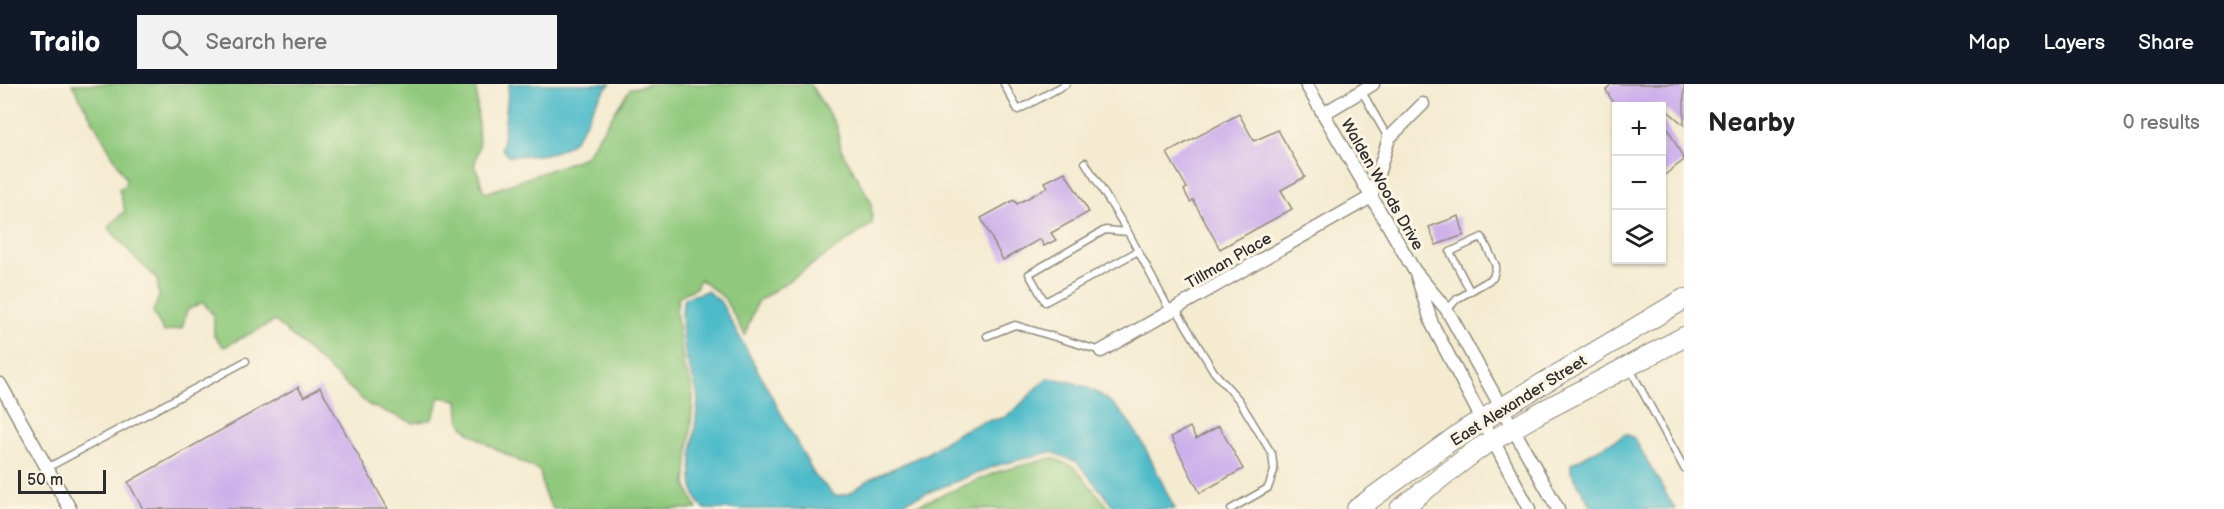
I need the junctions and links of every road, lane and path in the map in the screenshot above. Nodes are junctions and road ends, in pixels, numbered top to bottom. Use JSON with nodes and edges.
{"nodes":[{"id":1,"x":1004,"y":84,"type":"edge"},
{"id":2,"x":1066,"y":84,"type":"edge"},
{"id":3,"x":1306,"y":84,"type":"edge"},
{"id":4,"x":1373,"y":84,"type":"edge"},
{"id":5,"x":1361,"y":90,"type":"junction"},
{"id":6,"x":1423,"y":104,"type":"dead end"},
{"id":7,"x":1323,"y":114,"type":"junction"},
{"id":8,"x":1389,"y":138,"type":"junction"},
{"id":9,"x":1086,"y":162,"type":"dead end"},
{"id":10,"x":1371,"y":197,"type":"junction"},
{"id":11,"x":1128,"y":232,"type":"junction"},
{"id":12,"x":1138,"y":251,"type":"junction"},
{"id":13,"x":1414,"y":270,"type":"junction"},
{"id":14,"x":1470,"y":291,"type":"junction"},
{"id":15,"x":1679,"y":302,"type":"edge"},
{"id":16,"x":1173,"y":310,"type":"junction"},
{"id":17,"x":1448,"y":310,"type":"junction"},
{"id":18,"x":1684,"y":324,"type":"edge"},
{"id":19,"x":987,"y":336,"type":"dead end"},
{"id":20,"x":1684,"y":337,"type":"edge"},
{"id":21,"x":1616,"y":341,"type":"junction"},
{"id":22,"x":1101,"y":351,"type":"joint"},
{"id":23,"x":246,"y":361,"type":"dead end"},
{"id":24,"x":1628,"y":366,"type":"junction"},
{"id":25,"x":0,"y":384,"type":"edge"},
{"id":26,"x":1502,"y":407,"type":"junction"},
{"id":27,"x":1483,"y":419,"type":"junction"},
{"id":28,"x":1514,"y":427,"type":"junction"},
{"id":29,"x":1493,"y":440,"type":"junction"},
{"id":30,"x":47,"y":468,"type":"junction"},
{"id":31,"x":1684,"y":468,"type":"edge"},
{"id":32,"x":70,"y":509,"type":"edge"},
{"id":33,"x":1232,"y":509,"type":"edge"},
{"id":34,"x":1357,"y":509,"type":"edge"},
{"id":35,"x":1400,"y":509,"type":"edge"},
{"id":36,"x":1529,"y":509,"type":"edge"},
{"id":37,"x":1558,"y":509,"type":"edge"}],
"edges":[{"from":1,"to":2,"type":"lane"},
{"from":3,"to":7,"type":"street","name":"Walden Woods Drive"},
{"from":4,"to":5,"type":"street"},
{"from":5,"to":7,"type":"street"},
{"from":5,"to":8,"type":"lane"},
{"from":6,"to":8,"type":"street"},
{"from":7,"to":10,"type":"street","name":"Walden Woods Drive"},
{"from":8,"to":10,"type":"street"},
{"from":9,"to":11,"type":"lane"},
{"from":10,"to":13,"type":"street","name":"Walden Woods Drive"},
{"from":10,"to":16,"type":"street","name":"Tillman Place"},
{"from":11,"to":12,"type":"lane"},
{"from":11,"to":12,"type":"lane"},
{"from":12,"to":16,"type":"lane"},
{"from":13,"to":17,"type":"street","name":"Walden Woods Drive"},
{"from":13,"to":27,"type":"street","name":"Walden Woods Drive"},
{"from":14,"to":14,"type":"lane"},
{"from":14,"to":17,"type":"lane"},
{"from":15,"to":18,"type":"main road"},
{"from":15,"to":21,"type":"main road","name":"East Alexander Street"},
{"from":16,"to":22,"type":"street","name":"Tillman Place"},
{"from":16,"to":33,"type":"lane"},
{"from":17,"to":26,"type":"street","name":"Walden Woods Drive"},
{"from":19,"to":22,"type":"lane"},
{"from":20,"to":24,"type":"main road","name":"East Alexander Street"},
{"from":21,"to":24,"type":"main road"},
{"from":21,"to":26,"type":"main road","name":"East Alexander Street"},
{"from":23,"to":30,"type":"lane"},
{"from":24,"to":28,"type":"main road","name":"East Alexander Street"},
{"from":24,"to":31,"type":"lane"},
{"from":25,"to":30,"type":"street"},
{"from":26,"to":27,"type":"main road","name":"East Alexander Street"},
{"from":26,"to":28,"type":"street","name":"Walden Woods Drive"},
{"from":27,"to":29,"type":"street","name":"Walden Woods Drive"},
{"from":27,"to":34,"type":"main road","name":"East Alexander Street"},
{"from":28,"to":29,"type":"main road","name":"East Alexander Street"},
{"from":28,"to":37,"type":"street","name":"Walden Woods Drive"},
{"from":29,"to":35,"type":"main road","name":"East Alexander Street"},
{"from":29,"to":36,"type":"street","name":"Walden Woods Drive"},
{"from":30,"to":32,"type":"street"}]}
